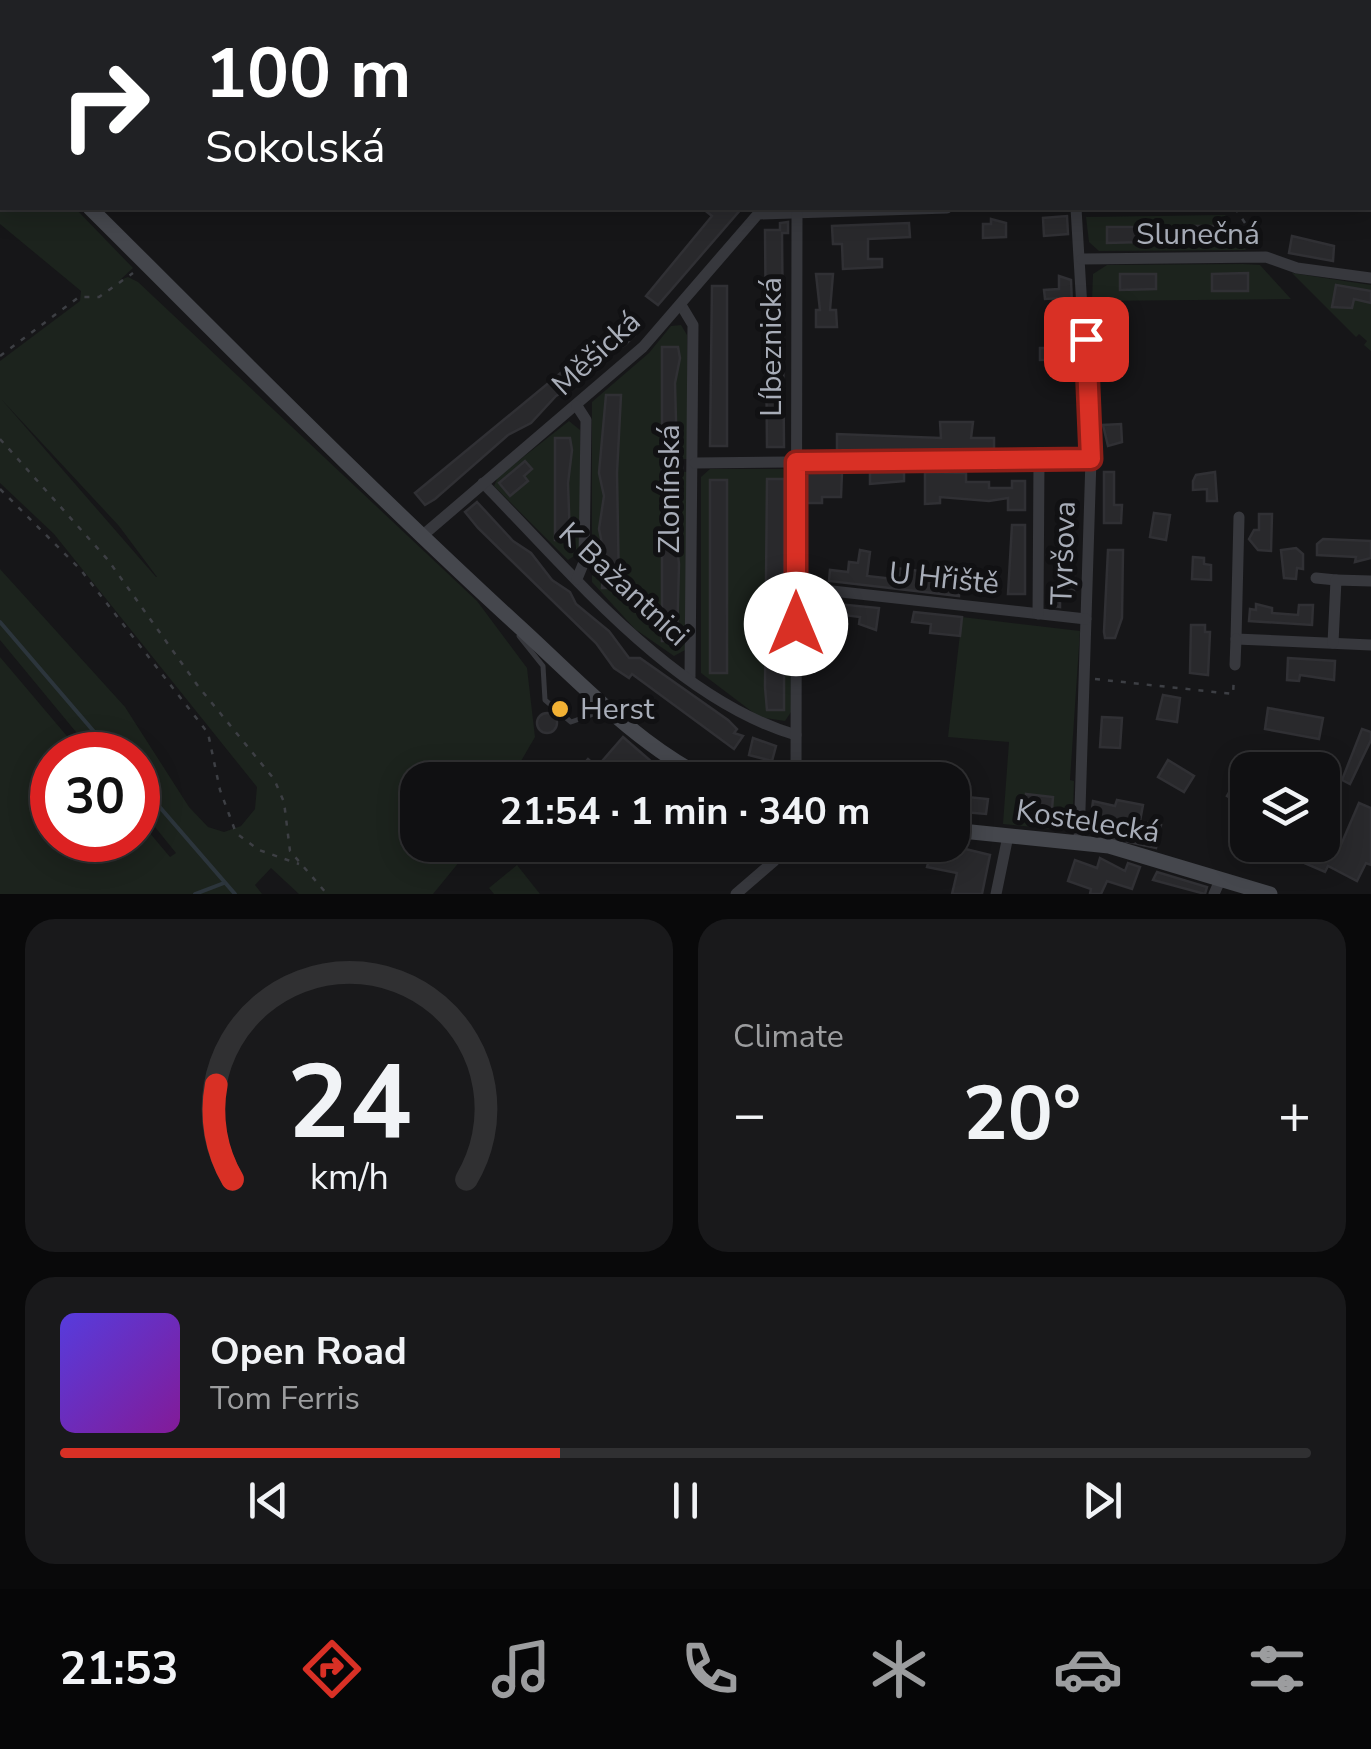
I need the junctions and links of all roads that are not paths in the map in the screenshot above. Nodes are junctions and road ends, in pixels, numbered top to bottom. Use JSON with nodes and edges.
{"nodes":[{"id":1,"x":92,"y":210,"type":"edge"},
{"id":2,"x":897,"y":210,"type":"edge"},
{"id":3,"x":1076,"y":210,"type":"edge"},
{"id":4,"x":796,"y":214,"type":"junction"},
{"id":5,"x":1082,"y":259,"type":"junction"},
{"id":6,"x":1371,"y":278,"type":"edge"},
{"id":7,"x":681,"y":305,"type":"junction"},
{"id":8,"x":577,"y":406,"type":"junction"},
{"id":9,"x":1091,"y":459,"type":"junction"},
{"id":10,"x":1039,"y":460,"type":"junction"},
{"id":11,"x":796,"y":462,"type":"junction"},
{"id":12,"x":694,"y":463,"type":"junction"},
{"id":13,"x":482,"y":482,"type":"junction"},
{"id":14,"x":1239,"y":517,"type":"dead end"},
{"id":15,"x":422,"y":536,"type":"junction"},
{"id":16,"x":577,"y":578,"type":"junction"},
{"id":17,"x":1316,"y":578,"type":"dead end"},
{"id":18,"x":1336,"y":580,"type":"junction"},
{"id":19,"x":1371,"y":581,"type":"edge"},
{"id":20,"x":796,"y":587,"type":"junction"},
{"id":21,"x":489,"y":599,"type":"junction"},
{"id":22,"x":1038,"y":614,"type":"junction"},
{"id":23,"x":1086,"y":619,"type":"junction"},
{"id":24,"x":1236,"y":638,"type":"junction"},
{"id":25,"x":1333,"y":644,"type":"junction"},
{"id":26,"x":1371,"y":645,"type":"edge"},
{"id":27,"x":1235,"y":665,"type":"road end"},
{"id":28,"x":544,"y":666,"type":"junction"},
{"id":29,"x":564,"y":668,"type":"junction"},
{"id":30,"x":690,"y":677,"type":"junction"},
{"id":31,"x":608,"y":708,"type":"junction"},
{"id":32,"x":796,"y":735,"type":"junction"},
{"id":33,"x":675,"y":762,"type":"edge"},
{"id":34,"x":796,"y":762,"type":"edge"},
{"id":35,"x":970,"y":832,"type":"edge"},
{"id":36,"x":1008,"y":836,"type":"junction"},
{"id":37,"x":1079,"y":842,"type":"junction"},
{"id":38,"x":770,"y":862,"type":"edge"},
{"id":39,"x":1220,"y":878,"type":"junction"},
{"id":40,"x":736,"y":894,"type":"edge"},
{"id":41,"x":996,"y":894,"type":"edge"},
{"id":42,"x":1214,"y":894,"type":"edge"},
{"id":43,"x":1270,"y":894,"type":"edge"}],
"edges":[{"from":1,"to":15,"type":"main road"},
{"from":2,"to":4,"type":"street","name":"Měšická"},
{"from":3,"to":5,"type":"street","name":"Tyršova"},
{"from":4,"to":7,"type":"street","name":"Měšická"},
{"from":4,"to":11,"type":"street","name":"Líbeznická"},
{"from":5,"to":6,"type":"street","name":"Slunečná"},
{"from":5,"to":9,"type":"street","name":"Tyršova"},
{"from":7,"to":8,"type":"street","name":"Měšická"},
{"from":7,"to":12,"type":"street","name":"Zlonínská"},
{"from":8,"to":13,"type":"street","name":"Měšická"},
{"from":8,"to":16,"type":"street"},
{"from":9,"to":10,"type":"street"},
{"from":9,"to":23,"type":"street","name":"Tyršova"},
{"from":10,"to":11,"type":"street"},
{"from":10,"to":22,"type":"street"},
{"from":11,"to":12,"type":"street"},
{"from":11,"to":20,"type":"street","name":"Líbeznická"},
{"from":12,"to":30,"type":"street","name":"Zlonínská"},
{"from":13,"to":15,"type":"street","name":"Měšická"},
{"from":13,"to":16,"type":"street","name":"K Bažantnici"},
{"from":14,"to":24,"type":"street"},
{"from":15,"to":21,"type":"main road"},
{"from":16,"to":30,"type":"street","name":"K Bažantnici"},
{"from":17,"to":18,"type":"street"},
{"from":18,"to":19,"type":"street"},
{"from":18,"to":25,"type":"street"},
{"from":20,"to":22,"type":"street","name":"U Hřiště"},
{"from":20,"to":32,"type":"street","name":"Líbeznická"},
{"from":21,"to":28,"type":"lane"},
{"from":21,"to":29,"type":"main road"},
{"from":22,"to":23,"type":"street","name":"U Hřiště"},
{"from":23,"to":37,"type":"street","name":"Tyršova"},
{"from":24,"to":25,"type":"street"},
{"from":24,"to":27,"type":"street"},
{"from":25,"to":26,"type":"street"},
{"from":28,"to":29,"type":"lane"},
{"from":28,"to":31,"type":"lane"},
{"from":29,"to":31,"type":"main road"},
{"from":30,"to":32,"type":"street","name":"K Bažantnici"},
{"from":31,"to":33,"type":"main road"},
{"from":32,"to":34,"type":"street","name":"Líbeznická"},
{"from":35,"to":36,"type":"main road","name":"Kostelecká"},
{"from":36,"to":37,"type":"main road","name":"Kostelecká"},
{"from":36,"to":41,"type":"street"},
{"from":37,"to":39,"type":"main road","name":"Kostelecká"},
{"from":38,"to":40,"type":"street"},
{"from":39,"to":42,"type":"street"},
{"from":39,"to":43,"type":"main road","name":"Kostelecká"}]}
